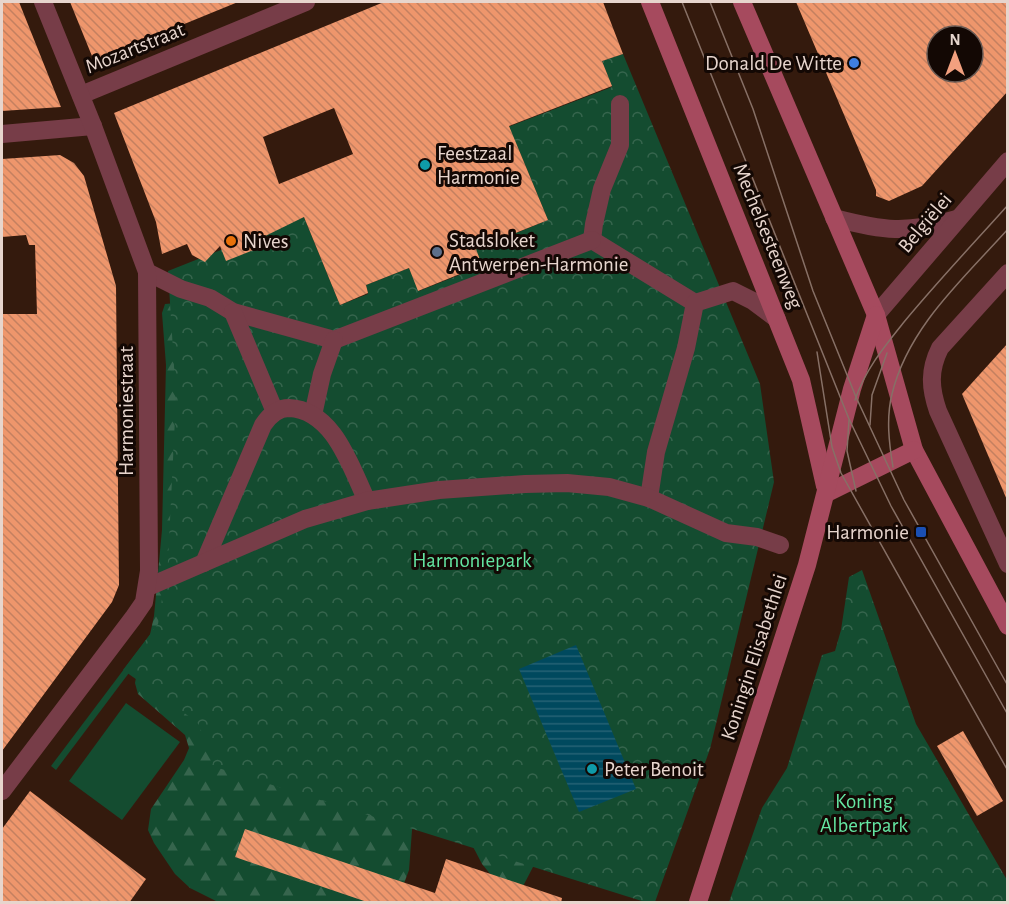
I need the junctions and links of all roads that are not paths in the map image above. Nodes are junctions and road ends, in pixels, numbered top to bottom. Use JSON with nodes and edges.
{"nodes":[{"id":1,"x":43,"y":2,"type":"edge"},
{"id":2,"x":306,"y":2,"type":"edge"},
{"id":3,"x":650,"y":2,"type":"edge"},
{"id":4,"x":742,"y":2,"type":"edge"},
{"id":5,"x":81,"y":95,"type":"junction"},
{"id":6,"x":620,"y":104,"type":"dead end"},
{"id":7,"x":93,"y":126,"type":"junction"},
{"id":8,"x":2,"y":134,"type":"edge"},
{"id":9,"x":1008,"y":161,"type":"edge"},
{"id":10,"x":834,"y":218,"type":"junction"},
{"id":11,"x":957,"y":219,"type":"junction"},
{"id":12,"x":592,"y":240,"type":"junction"},
{"id":13,"x":147,"y":272,"type":"junction"},
{"id":14,"x":1008,"y":273,"type":"edge"},
{"id":15,"x":695,"y":303,"type":"junction"},
{"id":16,"x":233,"y":312,"type":"junction"},
{"id":17,"x":876,"y":315,"type":"junction"},
{"id":18,"x":777,"y":319,"type":"junction"},
{"id":19,"x":334,"y":340,"type":"junction"},
{"id":20,"x":274,"y":412,"type":"junction"},
{"id":21,"x":313,"y":416,"type":"junction"},
{"id":22,"x":914,"y":450,"type":"junction"},
{"id":23,"x":827,"y":493,"type":"junction"},
{"id":24,"x":649,"y":498,"type":"junction"},
{"id":25,"x":367,"y":501,"type":"junction"},
{"id":26,"x":780,"y":545,"type":"dead end"},
{"id":27,"x":204,"y":563,"type":"junction"},
{"id":28,"x":1008,"y":564,"type":"edge"},
{"id":29,"x":148,"y":587,"type":"junction"},
{"id":30,"x":1008,"y":626,"type":"edge"},
{"id":31,"x":2,"y":791,"type":"edge"},
{"id":32,"x":698,"y":903,"type":"edge"}],
"edges":[{"from":1,"to":5,"type":"street","name":"Harmoniestraat"},
{"from":2,"to":5,"type":"street","name":"Mozartstraat"},
{"from":3,"to":18,"type":"main road","name":"Mechelsesteenweg"},
{"from":4,"to":10,"type":"main road"},
{"from":5,"to":7,"type":"street","name":"Harmoniestraat"},
{"from":6,"to":12,"type":"street"},
{"from":7,"to":8,"type":"street"},
{"from":7,"to":13,"type":"street","name":"Harmoniestraat"},
{"from":9,"to":11,"type":"street","name":"Belgiëlei"},
{"from":10,"to":11,"type":"street"},
{"from":10,"to":17,"type":"main road"},
{"from":11,"to":17,"type":"street","name":"Belgiëlei"},
{"from":12,"to":15,"type":"street"},
{"from":12,"to":19,"type":"street"},
{"from":13,"to":16,"type":"street"},
{"from":13,"to":29,"type":"street","name":"Harmoniestraat"},
{"from":14,"to":28,"type":"street"},
{"from":15,"to":18,"type":"street"},
{"from":15,"to":24,"type":"street"},
{"from":16,"to":19,"type":"street"},
{"from":16,"to":20,"type":"street"},
{"from":17,"to":22,"type":"main road"},
{"from":17,"to":23,"type":"main road","name":"Koningin Elisabethlei"},
{"from":18,"to":23,"type":"main road","name":"Mechelsesteenweg"},
{"from":19,"to":21,"type":"street"},
{"from":20,"to":21,"type":"street"},
{"from":20,"to":27,"type":"street"},
{"from":21,"to":25,"type":"street"},
{"from":22,"to":23,"type":"main road"},
{"from":22,"to":30,"type":"main road"},
{"from":23,"to":32,"type":"main road","name":"Koningin Elisabethlei"},
{"from":24,"to":25,"type":"street"},
{"from":24,"to":26,"type":"street"},
{"from":25,"to":27,"type":"street"},
{"from":27,"to":29,"type":"street"},
{"from":29,"to":31,"type":"street","name":"Harmoniestraat"}]}
